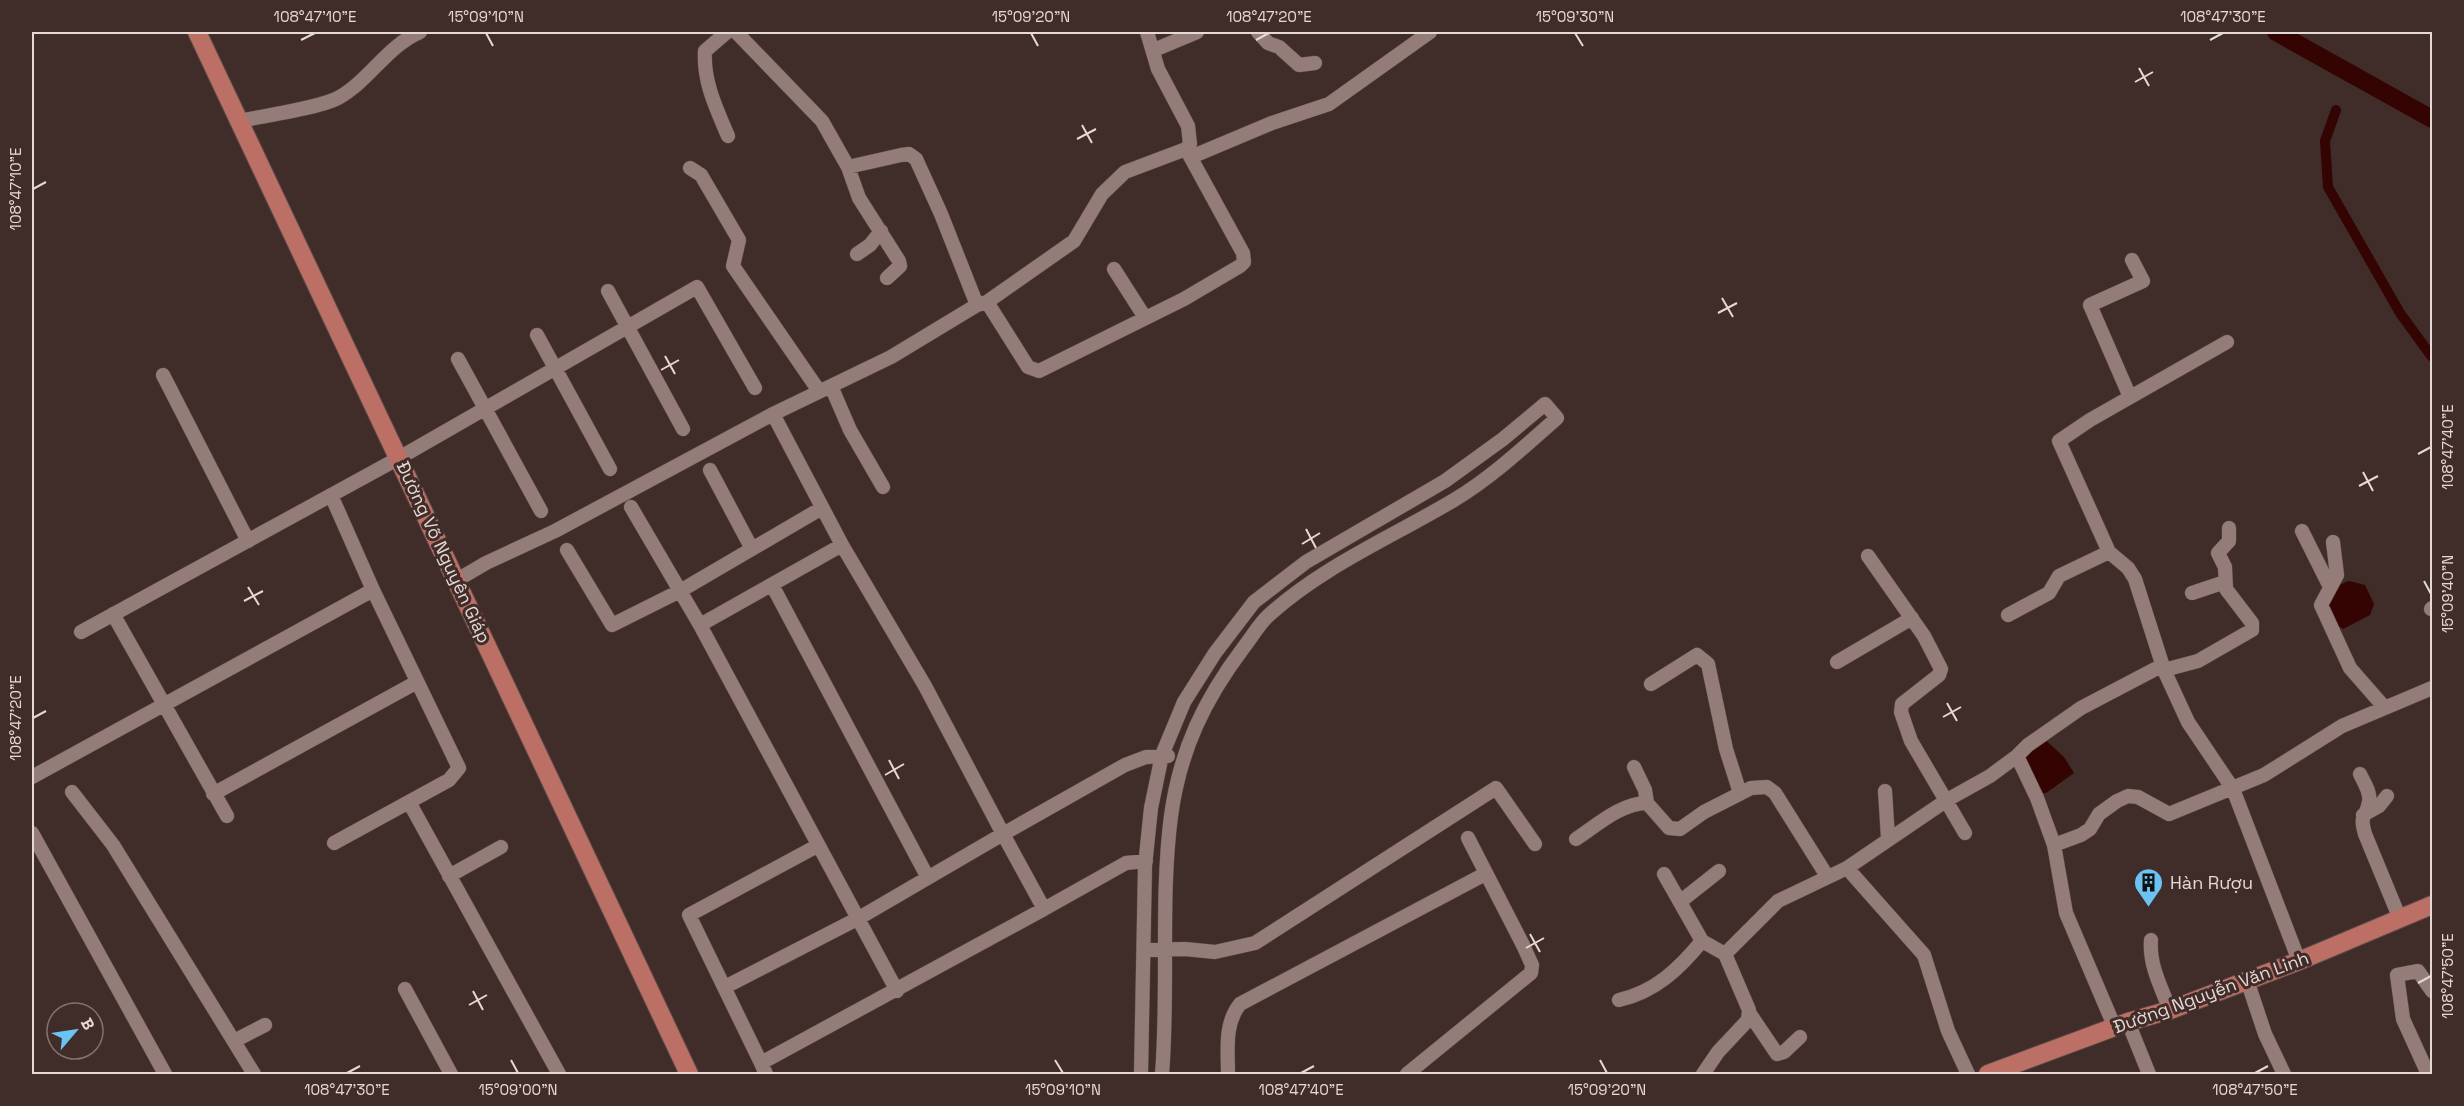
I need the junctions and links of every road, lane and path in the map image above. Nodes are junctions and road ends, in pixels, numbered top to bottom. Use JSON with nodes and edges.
{"nodes":[{"id":1,"x":196,"y":32,"type":"edge"},
{"id":2,"x":420,"y":32,"type":"edge"},
{"id":3,"x":727,"y":32,"type":"edge"},
{"id":4,"x":736,"y":32,"type":"edge"},
{"id":5,"x":1147,"y":32,"type":"edge"},
{"id":6,"x":1197,"y":32,"type":"edge"},
{"id":7,"x":1258,"y":32,"type":"edge"},
{"id":8,"x":1430,"y":32,"type":"edge"},
{"id":9,"x":405,"y":34,"type":"edge"},
{"id":10,"x":1154,"y":50,"type":"junction"},
{"id":11,"x":1315,"y":63,"type":"dead end"},
{"id":12,"x":240,"y":121,"type":"junction"},
{"id":13,"x":728,"y":136,"type":"dead end"},
{"id":14,"x":1189,"y":153,"type":"junction"},
{"id":15,"x":848,"y":167,"type":"junction"},
{"id":16,"x":690,"y":168,"type":"dead end"},
{"id":17,"x":881,"y":231,"type":"junction"},
{"id":18,"x":857,"y":254,"type":"dead end"},
{"id":19,"x":2132,"y":260,"type":"dead end"},
{"id":20,"x":1114,"y":269,"type":"dead end"},
{"id":21,"x":887,"y":278,"type":"dead end"},
{"id":22,"x":608,"y":291,"type":"dead end"},
{"id":23,"x":982,"y":304,"type":"junction"},
{"id":24,"x":1144,"y":316,"type":"junction"},
{"id":25,"x":627,"y":327,"type":"junction"},
{"id":26,"x":537,"y":335,"type":"dead end"},
{"id":27,"x":2227,"y":342,"type":"dead end"},
{"id":28,"x":458,"y":359,"type":"dead end"},
{"id":29,"x":555,"y":368,"type":"junction"},
{"id":30,"x":163,"y":375,"type":"dead end"},
{"id":31,"x":755,"y":388,"type":"dead end"},
{"id":32,"x":825,"y":389,"type":"junction"},
{"id":33,"x":2130,"y":397,"type":"junction"},
{"id":34,"x":485,"y":409,"type":"junction"},
{"id":35,"x":773,"y":414,"type":"junction"},
{"id":36,"x":683,"y":429,"type":"dead end"},
{"id":37,"x":399,"y":459,"type":"junction"},
{"id":38,"x":610,"y":468,"type":"dead end"},
{"id":39,"x":710,"y":470,"type":"dead end"},
{"id":40,"x":883,"y":487,"type":"dead end"},
{"id":41,"x":331,"y":495,"type":"junction"},
{"id":42,"x":631,"y":507,"type":"dead end"},
{"id":43,"x":822,"y":508,"type":"junction"},
{"id":44,"x":541,"y":511,"type":"dead end"},
{"id":45,"x":2229,"y":528,"type":"dead end"},
{"id":46,"x":2302,"y":531,"type":"dead end"},
{"id":47,"x":248,"y":541,"type":"junction"},
{"id":48,"x":2333,"y":542,"type":"dead end"},
{"id":49,"x":842,"y":545,"type":"junction"},
{"id":50,"x":752,"y":549,"type":"junction"},
{"id":51,"x":567,"y":550,"type":"dead end"},
{"id":52,"x":2109,"y":552,"type":"junction"},
{"id":53,"x":1868,"y":556,"type":"dead end"},
{"id":54,"x":457,"y":580,"type":"junction"},
{"id":55,"x":2225,"y":582,"type":"junction"},
{"id":56,"x":772,"y":585,"type":"junction"},
{"id":57,"x":2330,"y":587,"type":"junction"},
{"id":58,"x":374,"y":590,"type":"junction"},
{"id":59,"x":680,"y":591,"type":"junction"},
{"id":60,"x":2192,"y":593,"type":"dead end"},
{"id":61,"x":113,"y":614,"type":"junction"},
{"id":62,"x":2008,"y":615,"type":"dead end"},
{"id":63,"x":1912,"y":618,"type":"junction"},
{"id":64,"x":700,"y":625,"type":"junction"},
{"id":65,"x":81,"y":632,"type":"dead end"},
{"id":66,"x":1837,"y":662,"type":"dead end"},
{"id":67,"x":2163,"y":668,"type":"junction"},
{"id":68,"x":417,"y":682,"type":"junction"},
{"id":69,"x":1651,"y":684,"type":"dead end"},
{"id":70,"x":2433,"y":688,"type":"edge"},
{"id":71,"x":164,"y":705,"type":"junction"},
{"id":72,"x":2385,"y":708,"type":"junction"},
{"id":73,"x":1162,"y":755,"type":"junction"},
{"id":74,"x":2017,"y":756,"type":"junction"},
{"id":75,"x":1181,"y":759,"type":"junction"},
{"id":76,"x":1634,"y":766,"type":"dead end"},
{"id":77,"x":2360,"y":774,"type":"dead end"},
{"id":78,"x":32,"y":777,"type":"edge"},
{"id":79,"x":2233,"y":789,"type":"junction"},
{"id":80,"x":1885,"y":791,"type":"dead end"},
{"id":81,"x":72,"y":792,"type":"dead end"},
{"id":82,"x":1740,"y":793,"type":"junction"},
{"id":83,"x":213,"y":794,"type":"junction"},
{"id":84,"x":2387,"y":796,"type":"dead end"},
{"id":85,"x":1947,"y":800,"type":"junction"},
{"id":86,"x":409,"y":802,"type":"junction"},
{"id":87,"x":1647,"y":802,"type":"junction"},
{"id":88,"x":2363,"y":815,"type":"junction"},
{"id":89,"x":227,"y":816,"type":"dead end"},
{"id":90,"x":32,"y":833,"type":"edge"},
{"id":91,"x":1965,"y":833,"type":"dead end"},
{"id":92,"x":1002,"y":834,"type":"junction"},
{"id":93,"x":1468,"y":838,"type":"dead end"},
{"id":94,"x":1888,"y":838,"type":"junction"},
{"id":95,"x":1575,"y":839,"type":"dead end"},
{"id":96,"x":334,"y":843,"type":"dead end"},
{"id":97,"x":1535,"y":844,"type":"dead end"},
{"id":98,"x":2054,"y":845,"type":"junction"},
{"id":99,"x":817,"y":846,"type":"junction"},
{"id":100,"x":501,"y":847,"type":"dead end"},
{"id":101,"x":1146,"y":861,"type":"junction"},
{"id":102,"x":1847,"y":868,"type":"junction"},
{"id":103,"x":1719,"y":871,"type":"dead end"},
{"id":104,"x":1485,"y":874,"type":"junction"},
{"id":105,"x":1664,"y":874,"type":"dead end"},
{"id":106,"x":449,"y":876,"type":"junction"},
{"id":107,"x":927,"y":876,"type":"junction"},
{"id":108,"x":1827,"y":876,"type":"junction"},
{"id":109,"x":1681,"y":901,"type":"junction"},
{"id":110,"x":2433,"y":905,"type":"edge"},
{"id":111,"x":1044,"y":909,"type":"junction"},
{"id":112,"x":859,"y":918,"type":"junction"},
{"id":113,"x":2400,"y":919,"type":"junction"},
{"id":114,"x":2151,"y":940,"type":"dead end"},
{"id":115,"x":1702,"y":941,"type":"junction"},
{"id":116,"x":1165,"y":949,"type":"junction"},
{"id":117,"x":1144,"y":950,"type":"junction"},
{"id":118,"x":1725,"y":954,"type":"junction"},
{"id":119,"x":2299,"y":961,"type":"junction"},
{"id":120,"x":2247,"y":980,"type":"junction"},
{"id":121,"x":725,"y":987,"type":"junction"},
{"id":122,"x":405,"y":989,"type":"dead end"},
{"id":123,"x":897,"y":991,"type":"junction"},
{"id":124,"x":2433,"y":991,"type":"edge"},
{"id":125,"x":1619,"y":1000,"type":"dead end"},
{"id":126,"x":2170,"y":1010,"type":"junction"},
{"id":127,"x":1750,"y":1014,"type":"junction"},
{"id":128,"x":265,"y":1025,"type":"dead end"},
{"id":129,"x":2121,"y":1025,"type":"junction"},
{"id":130,"x":1800,"y":1037,"type":"dead end"},
{"id":131,"x":234,"y":1041,"type":"junction"},
{"id":132,"x":763,"y":1069,"type":"edge"},
{"id":133,"x":2016,"y":1069,"type":"edge"},
{"id":134,"x":165,"y":1074,"type":"edge"},
{"id":135,"x":254,"y":1074,"type":"edge"},
{"id":136,"x":451,"y":1074,"type":"edge"},
{"id":137,"x":559,"y":1074,"type":"edge"},
{"id":138,"x":689,"y":1074,"type":"edge"},
{"id":139,"x":1141,"y":1074,"type":"edge"},
{"id":140,"x":1162,"y":1074,"type":"edge"},
{"id":141,"x":1228,"y":1074,"type":"edge"},
{"id":142,"x":1407,"y":1074,"type":"edge"},
{"id":143,"x":1703,"y":1074,"type":"edge"},
{"id":144,"x":1968,"y":1074,"type":"edge"},
{"id":145,"x":1988,"y":1074,"type":"edge"},
{"id":146,"x":2149,"y":1074,"type":"edge"},
{"id":147,"x":2284,"y":1074,"type":"edge"},
{"id":148,"x":2428,"y":1074,"type":"edge"}],
"edges":[{"from":1,"to":12,"type":"main road","name":"Đường Võ Nguyên Giáp"},
{"from":2,"to":9,"type":"street"},
{"from":3,"to":13,"type":"street"},
{"from":4,"to":15,"type":"street"},
{"from":5,"to":10,"type":"street"},
{"from":6,"to":10,"type":"street"},
{"from":7,"to":11,"type":"street"},
{"from":8,"to":14,"type":"street"},
{"from":9,"to":12,"type":"street"},
{"from":10,"to":14,"type":"street"},
{"from":12,"to":37,"type":"main road","name":"Đường Võ Nguyên Giáp"},
{"from":14,"to":23,"type":"street"},
{"from":14,"to":24,"type":"street"},
{"from":15,"to":17,"type":"street"},
{"from":15,"to":23,"type":"street"},
{"from":16,"to":32,"type":"street"},
{"from":17,"to":18,"type":"street"},
{"from":17,"to":21,"type":"street"},
{"from":19,"to":33,"type":"street"},
{"from":20,"to":24,"type":"street"},
{"from":22,"to":25,"type":"street"},
{"from":23,"to":24,"type":"street"},
{"from":23,"to":32,"type":"street"},
{"from":25,"to":29,"type":"street"},
{"from":25,"to":31,"type":"street"},
{"from":25,"to":36,"type":"street"},
{"from":26,"to":29,"type":"street"},
{"from":27,"to":33,"type":"street"},
{"from":28,"to":34,"type":"street"},
{"from":29,"to":34,"type":"street"},
{"from":29,"to":38,"type":"street"},
{"from":30,"to":47,"type":"street"},
{"from":32,"to":35,"type":"street"},
{"from":32,"to":40,"type":"street"},
{"from":33,"to":52,"type":"street"},
{"from":34,"to":37,"type":"street"},
{"from":34,"to":44,"type":"street"},
{"from":35,"to":43,"type":"street"},
{"from":35,"to":54,"type":"street"},
{"from":37,"to":41,"type":"street"},
{"from":37,"to":54,"type":"main road","name":"Đường Võ Nguyên Giáp"},
{"from":39,"to":50,"type":"street"},
{"from":41,"to":47,"type":"street"},
{"from":41,"to":58,"type":"street"},
{"from":42,"to":59,"type":"street"},
{"from":43,"to":49,"type":"street"},
{"from":43,"to":50,"type":"street"},
{"from":45,"to":55,"type":"street"},
{"from":46,"to":57,"type":"street"},
{"from":47,"to":61,"type":"street"},
{"from":48,"to":57,"type":"street"},
{"from":49,"to":56,"type":"street"},
{"from":49,"to":92,"type":"street"},
{"from":50,"to":59,"type":"street"},
{"from":51,"to":59,"type":"street"},
{"from":52,"to":62,"type":"street"},
{"from":52,"to":67,"type":"street"},
{"from":53,"to":63,"type":"street"},
{"from":54,"to":138,"type":"main road","name":"Đường Võ Nguyên Giáp"},
{"from":55,"to":60,"type":"street"},
{"from":55,"to":67,"type":"street"},
{"from":56,"to":64,"type":"street"},
{"from":56,"to":107,"type":"street"},
{"from":57,"to":72,"type":"street"},
{"from":58,"to":68,"type":"street"},
{"from":58,"to":71,"type":"street"},
{"from":59,"to":64,"type":"street"},
{"from":61,"to":65,"type":"street"},
{"from":61,"to":71,"type":"street"},
{"from":63,"to":66,"type":"street"},
{"from":63,"to":85,"type":"street"},
{"from":64,"to":99,"type":"street"},
{"from":67,"to":74,"type":"street"},
{"from":67,"to":79,"type":"street"},
{"from":68,"to":83,"type":"street"},
{"from":68,"to":86,"type":"street"},
{"from":69,"to":82,"type":"street"},
{"from":70,"to":72,"type":"street"},
{"from":71,"to":78,"type":"street"},
{"from":71,"to":83,"type":"street"},
{"from":72,"to":79,"type":"street"},
{"from":73,"to":75,"type":"street"},
{"from":73,"to":75,"type":"street"},
{"from":73,"to":92,"type":"street"},
{"from":73,"to":101,"type":"street"},
{"from":74,"to":85,"type":"street"},
{"from":74,"to":98,"type":"street"},
{"from":75,"to":116,"type":"street"},
{"from":76,"to":87,"type":"street"},
{"from":77,"to":88,"type":"street"},
{"from":79,"to":98,"type":"street"},
{"from":79,"to":119,"type":"street"},
{"from":80,"to":94,"type":"street"},
{"from":81,"to":131,"type":"street"},
{"from":82,"to":87,"type":"street"},
{"from":82,"to":108,"type":"street"},
{"from":83,"to":89,"type":"street"},
{"from":84,"to":88,"type":"street"},
{"from":85,"to":91,"type":"street"},
{"from":85,"to":94,"type":"street"},
{"from":86,"to":96,"type":"street"},
{"from":86,"to":106,"type":"street"},
{"from":87,"to":95,"type":"street"},
{"from":88,"to":113,"type":"street"},
{"from":90,"to":134,"type":"street"},
{"from":92,"to":107,"type":"street"},
{"from":92,"to":111,"type":"street"},
{"from":93,"to":104,"type":"street"},
{"from":94,"to":102,"type":"street"},
{"from":97,"to":116,"type":"street"},
{"from":98,"to":129,"type":"street"},
{"from":99,"to":112,"type":"street"},
{"from":99,"to":121,"type":"street"},
{"from":100,"to":106,"type":"street"},
{"from":101,"to":111,"type":"street"},
{"from":101,"to":117,"type":"street"},
{"from":102,"to":108,"type":"street"},
{"from":102,"to":144,"type":"street"},
{"from":103,"to":109,"type":"street"},
{"from":104,"to":141,"type":"street"},
{"from":104,"to":142,"type":"street"},
{"from":105,"to":109,"type":"street"},
{"from":106,"to":137,"type":"street"},
{"from":107,"to":112,"type":"street"},
{"from":108,"to":118,"type":"street"},
{"from":109,"to":115,"type":"street"},
{"from":110,"to":113,"type":"main road","name":"Đường Nguyễn Văn Linh"},
{"from":111,"to":123,"type":"street"},
{"from":112,"to":121,"type":"street"},
{"from":112,"to":123,"type":"street"},
{"from":113,"to":119,"type":"main road","name":"Đường Nguyễn Văn Linh"},
{"from":114,"to":126,"type":"street"},
{"from":115,"to":118,"type":"street"},
{"from":115,"to":125,"type":"street"},
{"from":116,"to":117,"type":"street"},
{"from":116,"to":140,"type":"street"},
{"from":117,"to":139,"type":"street"},
{"from":118,"to":127,"type":"street"},
{"from":119,"to":120,"type":"main road","name":"Đường Nguyễn Văn Linh"},
{"from":120,"to":126,"type":"main road","name":"Đường Nguyễn Văn Linh"},
{"from":120,"to":147,"type":"street"},
{"from":121,"to":132,"type":"street"},
{"from":122,"to":136,"type":"street"},
{"from":123,"to":132,"type":"street"},
{"from":124,"to":148,"type":"street"},
{"from":126,"to":129,"type":"main road","name":"Đường Nguyễn Văn Linh"},
{"from":127,"to":130,"type":"street"},
{"from":127,"to":143,"type":"street"},
{"from":128,"to":131,"type":"street"},
{"from":129,"to":133,"type":"main road","name":"Đường Nguyễn Văn Linh"},
{"from":129,"to":146,"type":"street"},
{"from":131,"to":135,"type":"street"},
{"from":133,"to":145,"type":"main road","name":"Đường Nguyễn Văn Linh"}]}
